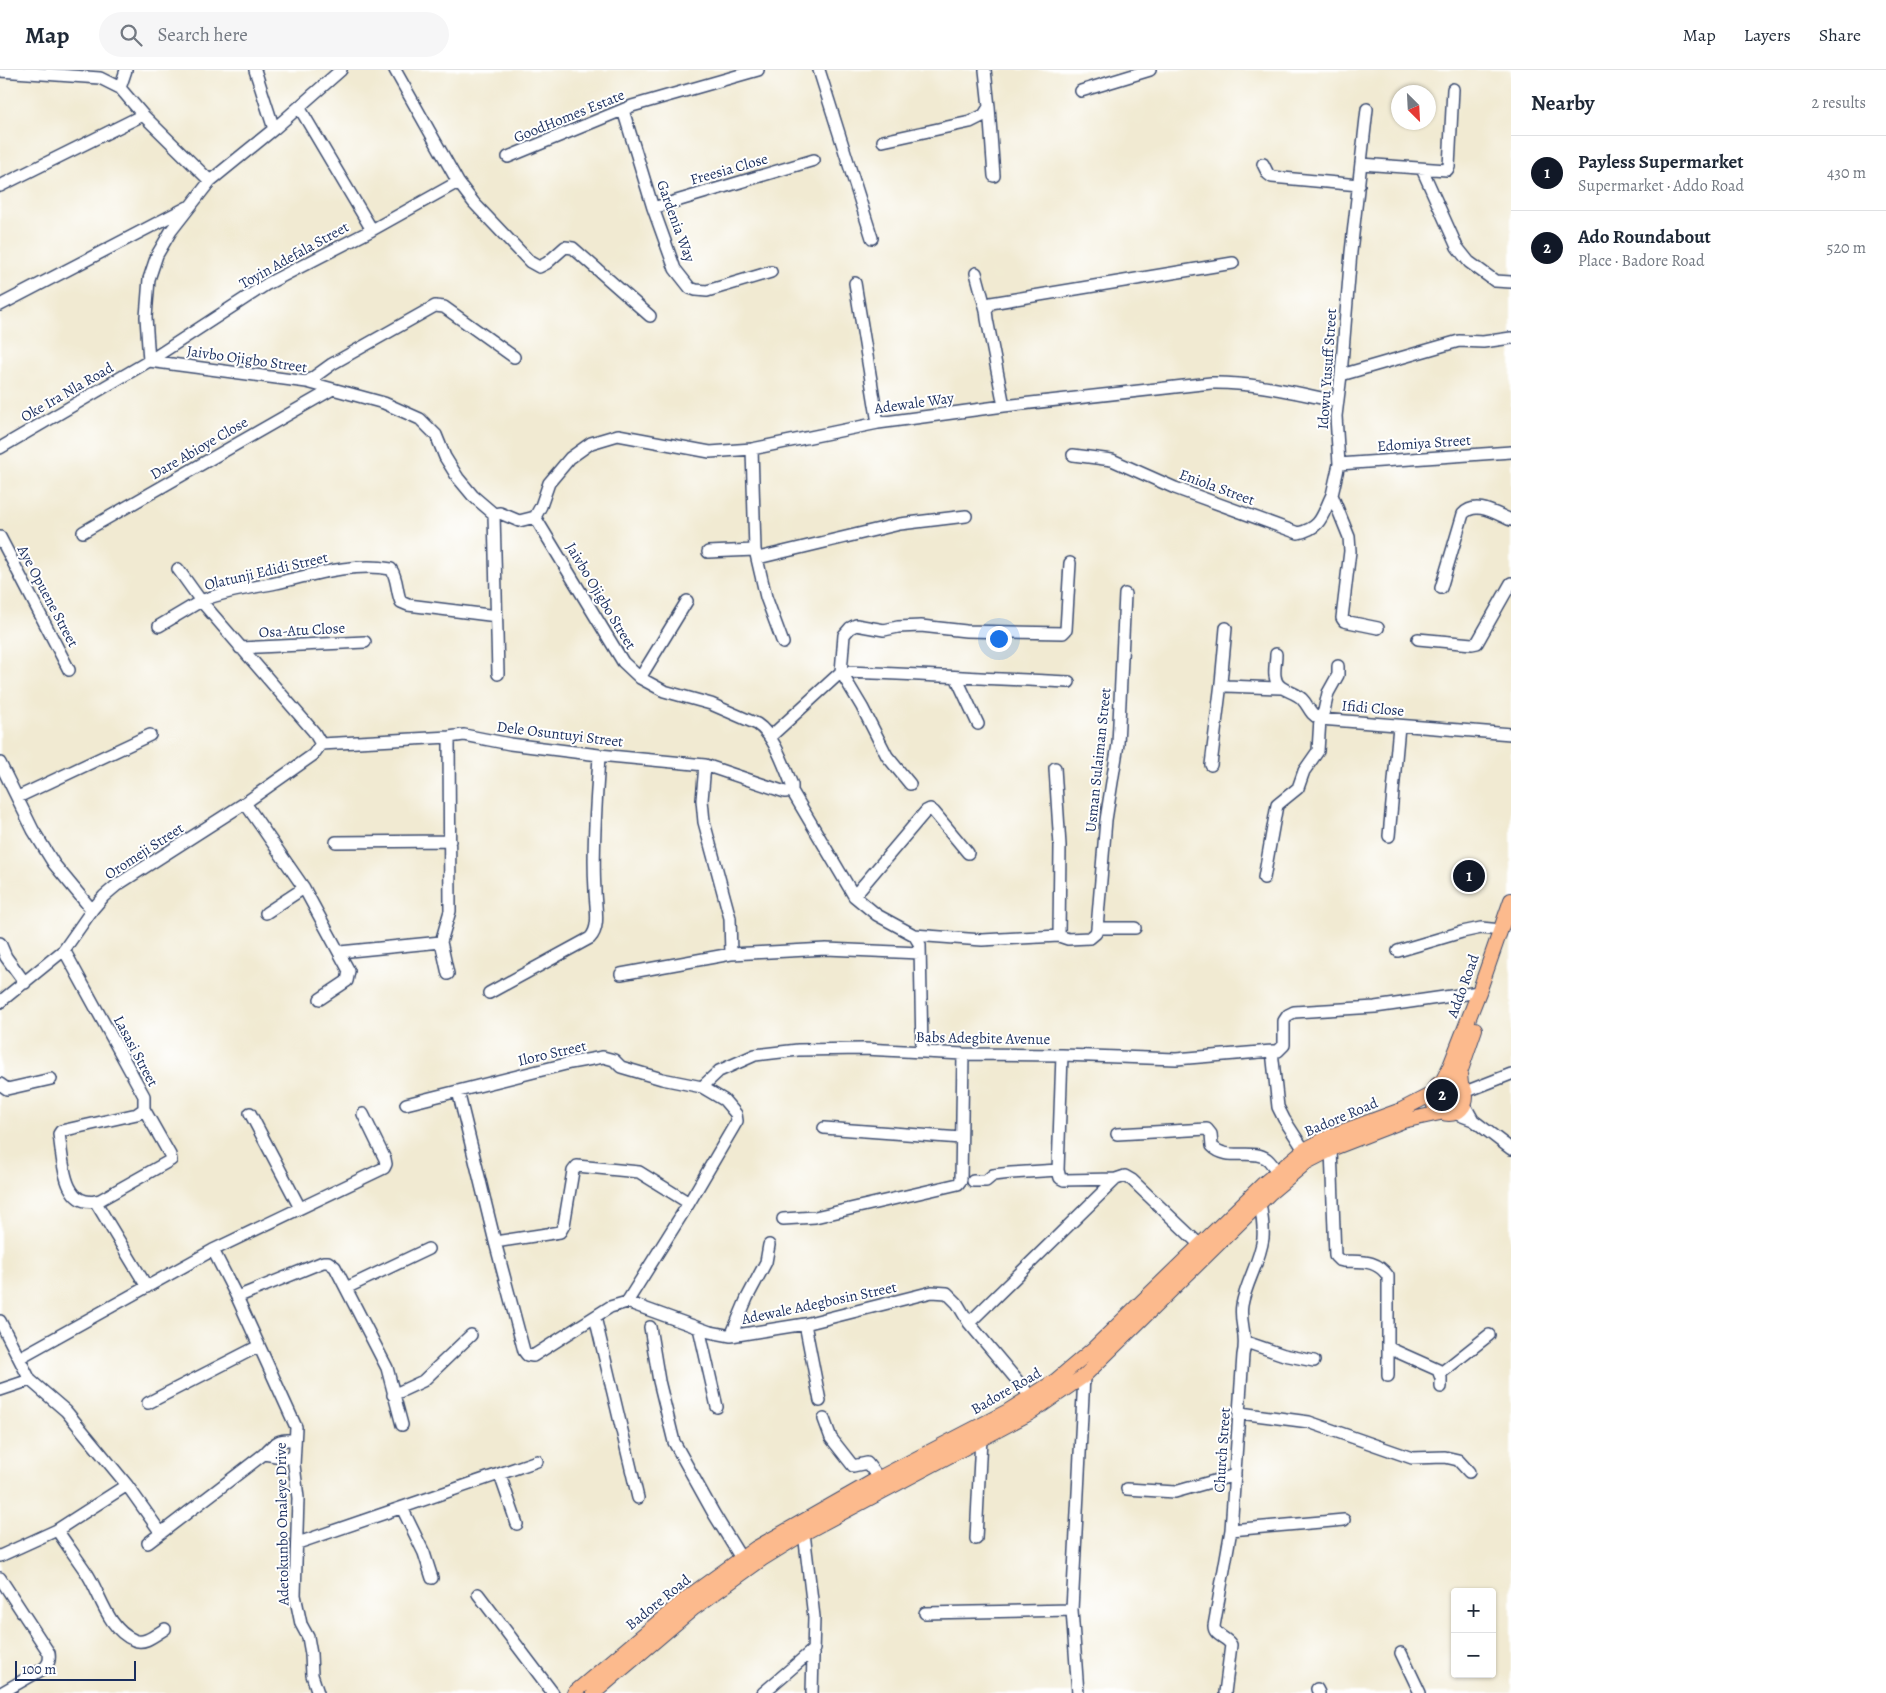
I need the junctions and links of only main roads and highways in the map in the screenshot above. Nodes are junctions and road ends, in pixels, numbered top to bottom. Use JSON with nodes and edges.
{"nodes":[{"id":1,"x":1511,"y":900,"type":"edge"},
{"id":2,"x":1506,"y":929,"type":"edge"},
{"id":3,"x":1442,"y":1082,"type":"junction"},
{"id":4,"x":1432,"y":1094,"type":"junction"},
{"id":5,"x":1457,"y":1101,"type":"junction"},
{"id":6,"x":616,"y":1666,"type":"junction"},
{"id":7,"x":574,"y":1693,"type":"edge"},
{"id":8,"x":594,"y":1693,"type":"edge"}],
"edges":[{"from":1,"to":2,"type":"main road","name":"Addo Road"},
{"from":2,"to":3,"type":"main road","name":"Addo Road"},
{"from":2,"to":5,"type":"main road","name":"Addo Road"},
{"from":3,"to":4,"type":"main road","name":"Addo Road"},
{"from":3,"to":5,"type":"main road"},
{"from":4,"to":5,"type":"main road"},
{"from":4,"to":6,"type":"main road","name":"Badore Road"},
{"from":5,"to":6,"type":"main road","name":"Badore Road"},
{"from":6,"to":7,"type":"main road","name":"Badore Road"},
{"from":6,"to":8,"type":"main road","name":"Badore Road"}]}
